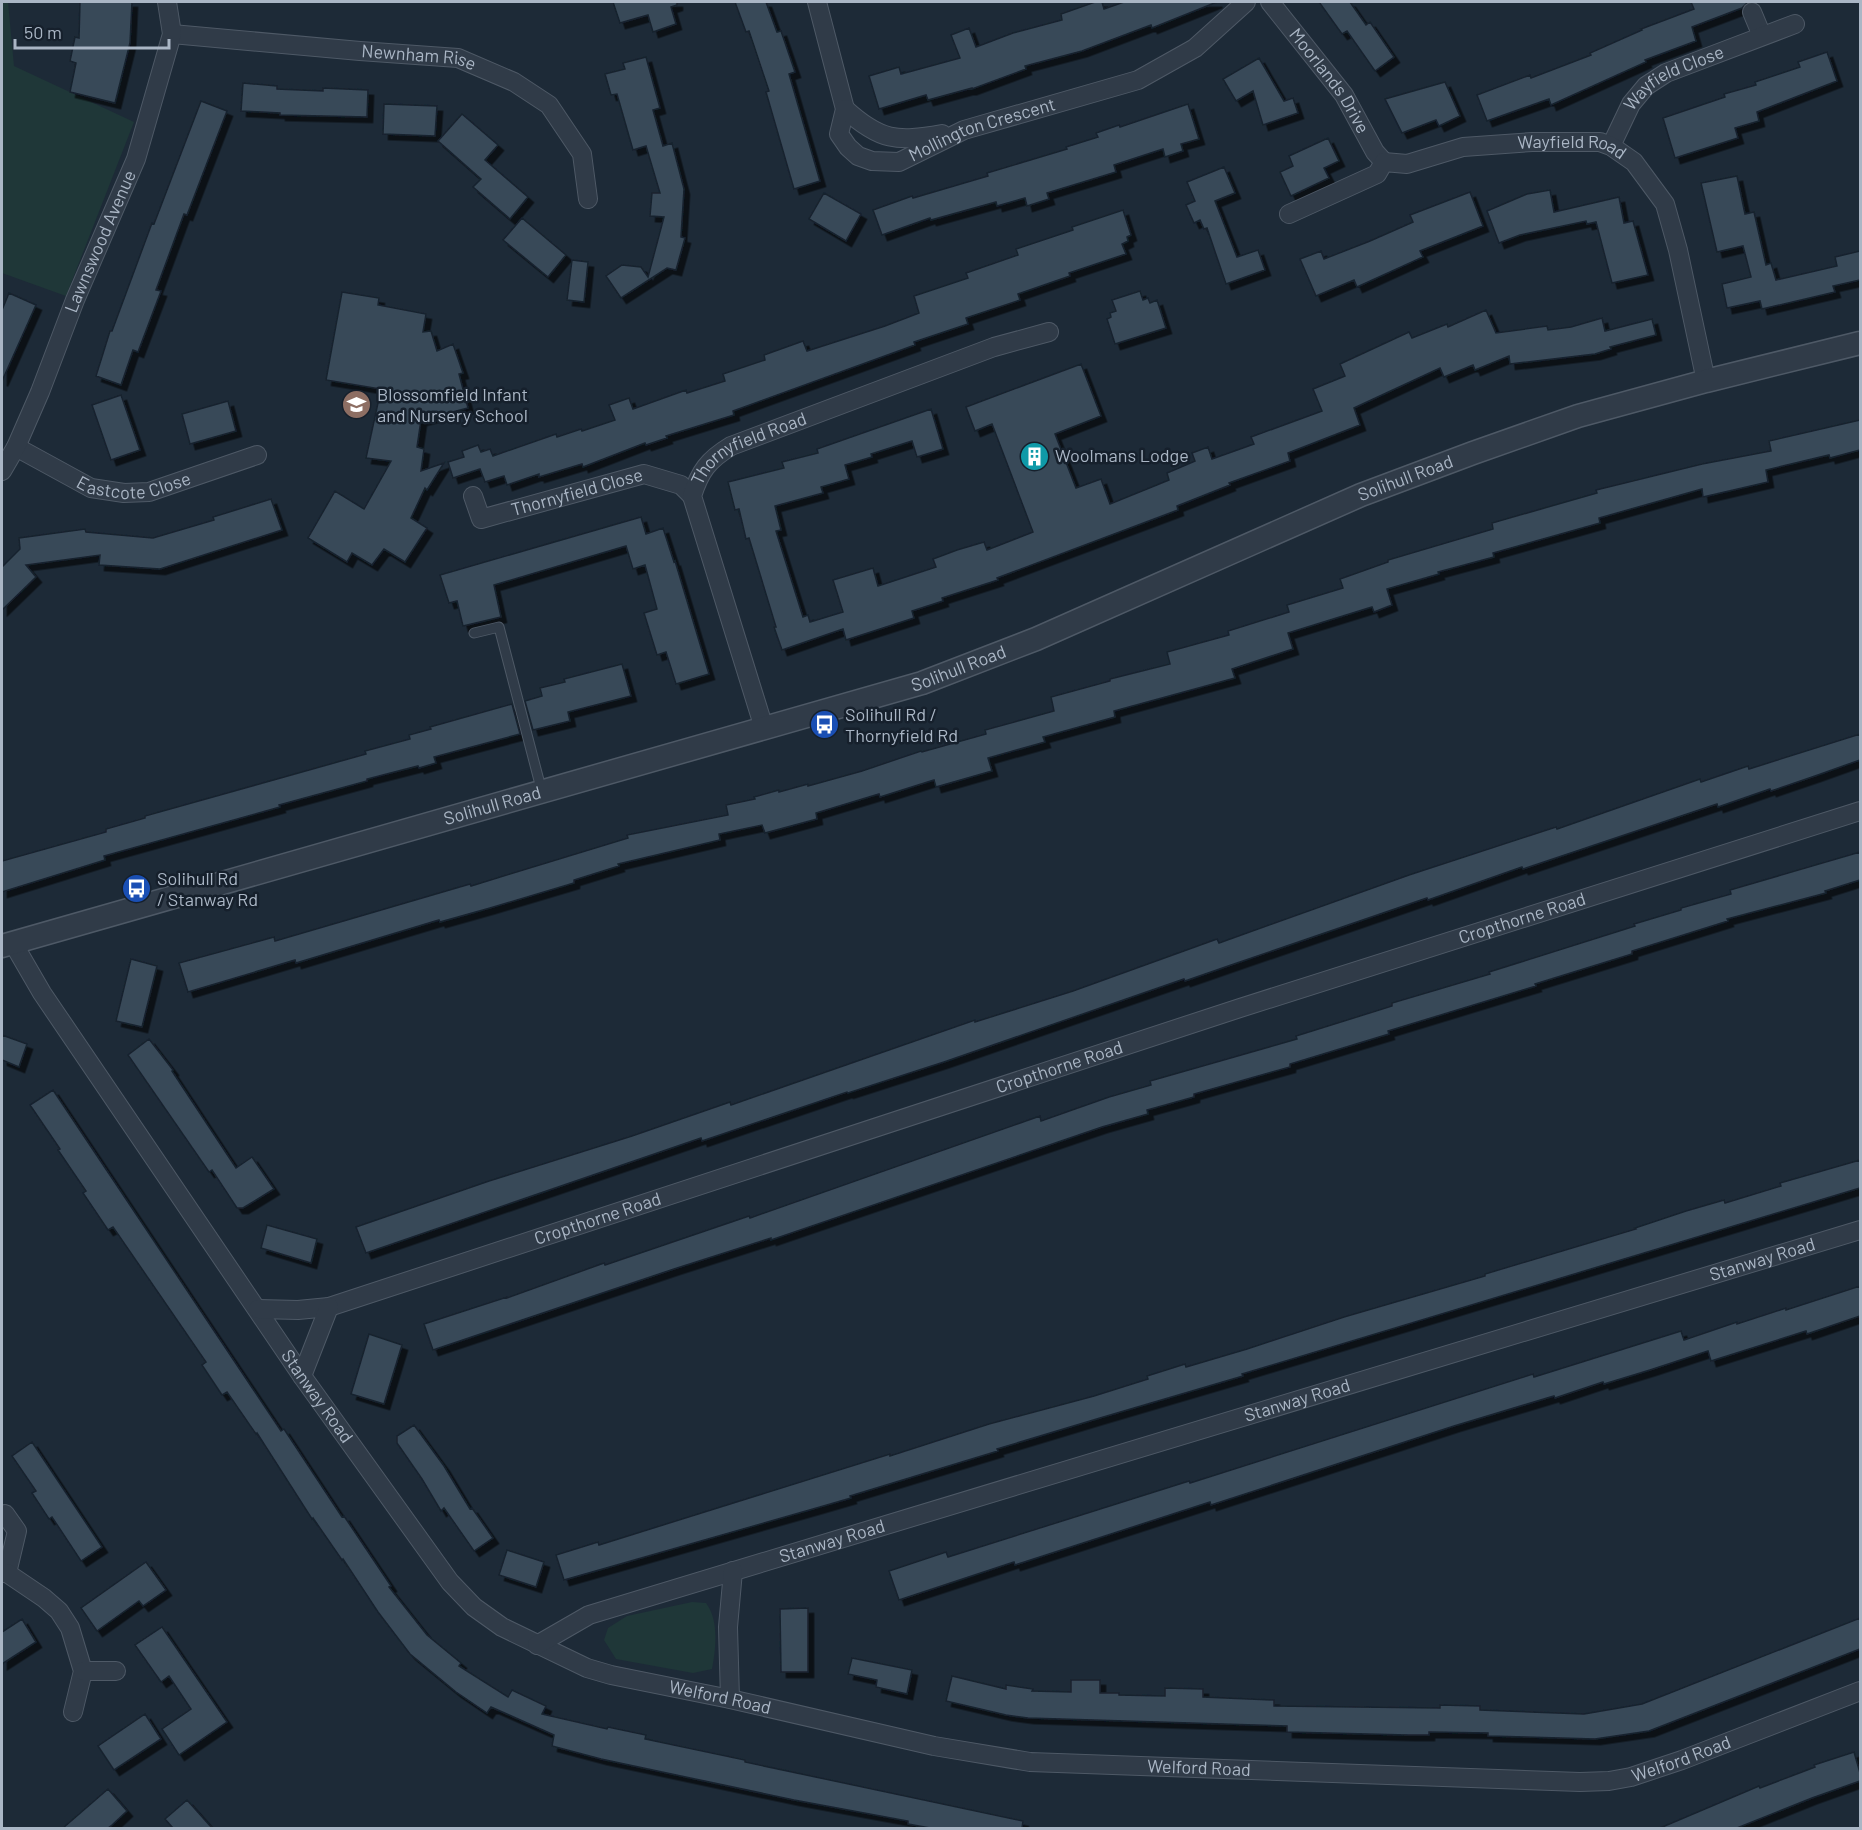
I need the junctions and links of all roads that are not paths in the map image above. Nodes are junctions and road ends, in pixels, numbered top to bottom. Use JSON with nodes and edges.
{"nodes":[{"id":1,"x":167,"y":2,"type":"edge"},
{"id":2,"x":817,"y":2,"type":"edge"},
{"id":3,"x":1246,"y":2,"type":"edge"},
{"id":4,"x":1270,"y":2,"type":"edge"},
{"id":5,"x":1752,"y":12,"type":"dead end"},
{"id":6,"x":1795,"y":24,"type":"dead end"},
{"id":7,"x":172,"y":34,"type":"junction"},
{"id":8,"x":1762,"y":36,"type":"junction"},
{"id":9,"x":845,"y":109,"type":"junction"},
{"id":10,"x":964,"y":130,"type":"junction"},
{"id":11,"x":1611,"y":146,"type":"junction"},
{"id":12,"x":1384,"y":162,"type":"junction"},
{"id":13,"x":588,"y":199,"type":"dead end"},
{"id":14,"x":1289,"y":214,"type":"dead end"},
{"id":15,"x":1049,"y":332,"type":"dead end"},
{"id":16,"x":1860,"y":343,"type":"edge"},
{"id":17,"x":1706,"y":381,"type":"junction"},
{"id":18,"x":16,"y":447,"type":"junction"},
{"id":19,"x":257,"y":455,"type":"dead end"},
{"id":20,"x":2,"y":471,"type":"edge"},
{"id":21,"x":473,"y":496,"type":"dead end"},
{"id":22,"x":692,"y":496,"type":"junction"},
{"id":23,"x":474,"y":633,"type":"dead end"},
{"id":24,"x":764,"y":728,"type":"junction"},
{"id":25,"x":542,"y":792,"type":"junction"},
{"id":26,"x":1860,"y":811,"type":"edge"},
{"id":27,"x":7,"y":944,"type":"edge"},
{"id":28,"x":1860,"y":1230,"type":"edge"},
{"id":29,"x":329,"y":1307,"type":"junction"},
{"id":30,"x":258,"y":1310,"type":"junction"},
{"id":31,"x":302,"y":1376,"type":"junction"},
{"id":32,"x":5,"y":1514,"type":"dead end"},
{"id":33,"x":733,"y":1571,"type":"junction"},
{"id":34,"x":4,"y":1573,"type":"edge"},
{"id":35,"x":537,"y":1645,"type":"junction"},
{"id":36,"x":83,"y":1671,"type":"junction"},
{"id":37,"x":116,"y":1671,"type":"dead end"},
{"id":38,"x":1860,"y":1691,"type":"edge"},
{"id":39,"x":730,"y":1700,"type":"junction"},
{"id":40,"x":73,"y":1712,"type":"dead end"}],
"edges":[{"from":1,"to":7,"type":"street","name":"Lawnswood Avenue"},
{"from":2,"to":9,"type":"street","name":"Mollington Crescent"},
{"from":3,"to":10,"type":"street","name":"Mollington Crescent"},
{"from":4,"to":12,"type":"street","name":"Moorlands Drive"},
{"from":5,"to":8,"type":"street"},
{"from":6,"to":8,"type":"street","name":"Wayfield Close"},
{"from":7,"to":13,"type":"street","name":"Newnham Rise"},
{"from":7,"to":18,"type":"street","name":"Lawnswood Avenue"},
{"from":8,"to":11,"type":"street","name":"Wayfield Close"},
{"from":9,"to":10,"type":"street"},
{"from":9,"to":10,"type":"street","name":"Mollington Crescent"},
{"from":11,"to":12,"type":"street","name":"Wayfield Road"},
{"from":11,"to":17,"type":"street","name":"Wayfield Road"},
{"from":12,"to":14,"type":"street"},
{"from":15,"to":22,"type":"street","name":"Thornyfield Road"},
{"from":16,"to":17,"type":"street","name":"Solihull Road"},
{"from":17,"to":24,"type":"street","name":"Solihull Road"},
{"from":18,"to":19,"type":"street","name":"Eastcote Close"},
{"from":18,"to":20,"type":"street","name":"Lawnswood Avenue"},
{"from":21,"to":22,"type":"street","name":"Thornyfield Close"},
{"from":22,"to":24,"type":"street","name":"Thornyfield Road"},
{"from":23,"to":25,"type":"lane"},
{"from":24,"to":25,"type":"street","name":"Solihull Road"},
{"from":25,"to":27,"type":"street","name":"Solihull Road"},
{"from":26,"to":29,"type":"street","name":"Cropthorne Road"},
{"from":27,"to":30,"type":"street","name":"Stanway Road"},
{"from":28,"to":33,"type":"street","name":"Stanway Road"},
{"from":29,"to":30,"type":"street","name":"Cropthorne Road"},
{"from":29,"to":31,"type":"street"},
{"from":30,"to":31,"type":"street","name":"Stanway Road"},
{"from":31,"to":35,"type":"street","name":"Stanway Road"},
{"from":32,"to":34,"type":"street"},
{"from":33,"to":35,"type":"street","name":"Stanway Road"},
{"from":33,"to":39,"type":"street"},
{"from":34,"to":36,"type":"street"},
{"from":35,"to":39,"type":"street","name":"Welford Road"},
{"from":36,"to":37,"type":"street"},
{"from":36,"to":40,"type":"street"},
{"from":38,"to":39,"type":"street","name":"Welford Road"}]}
